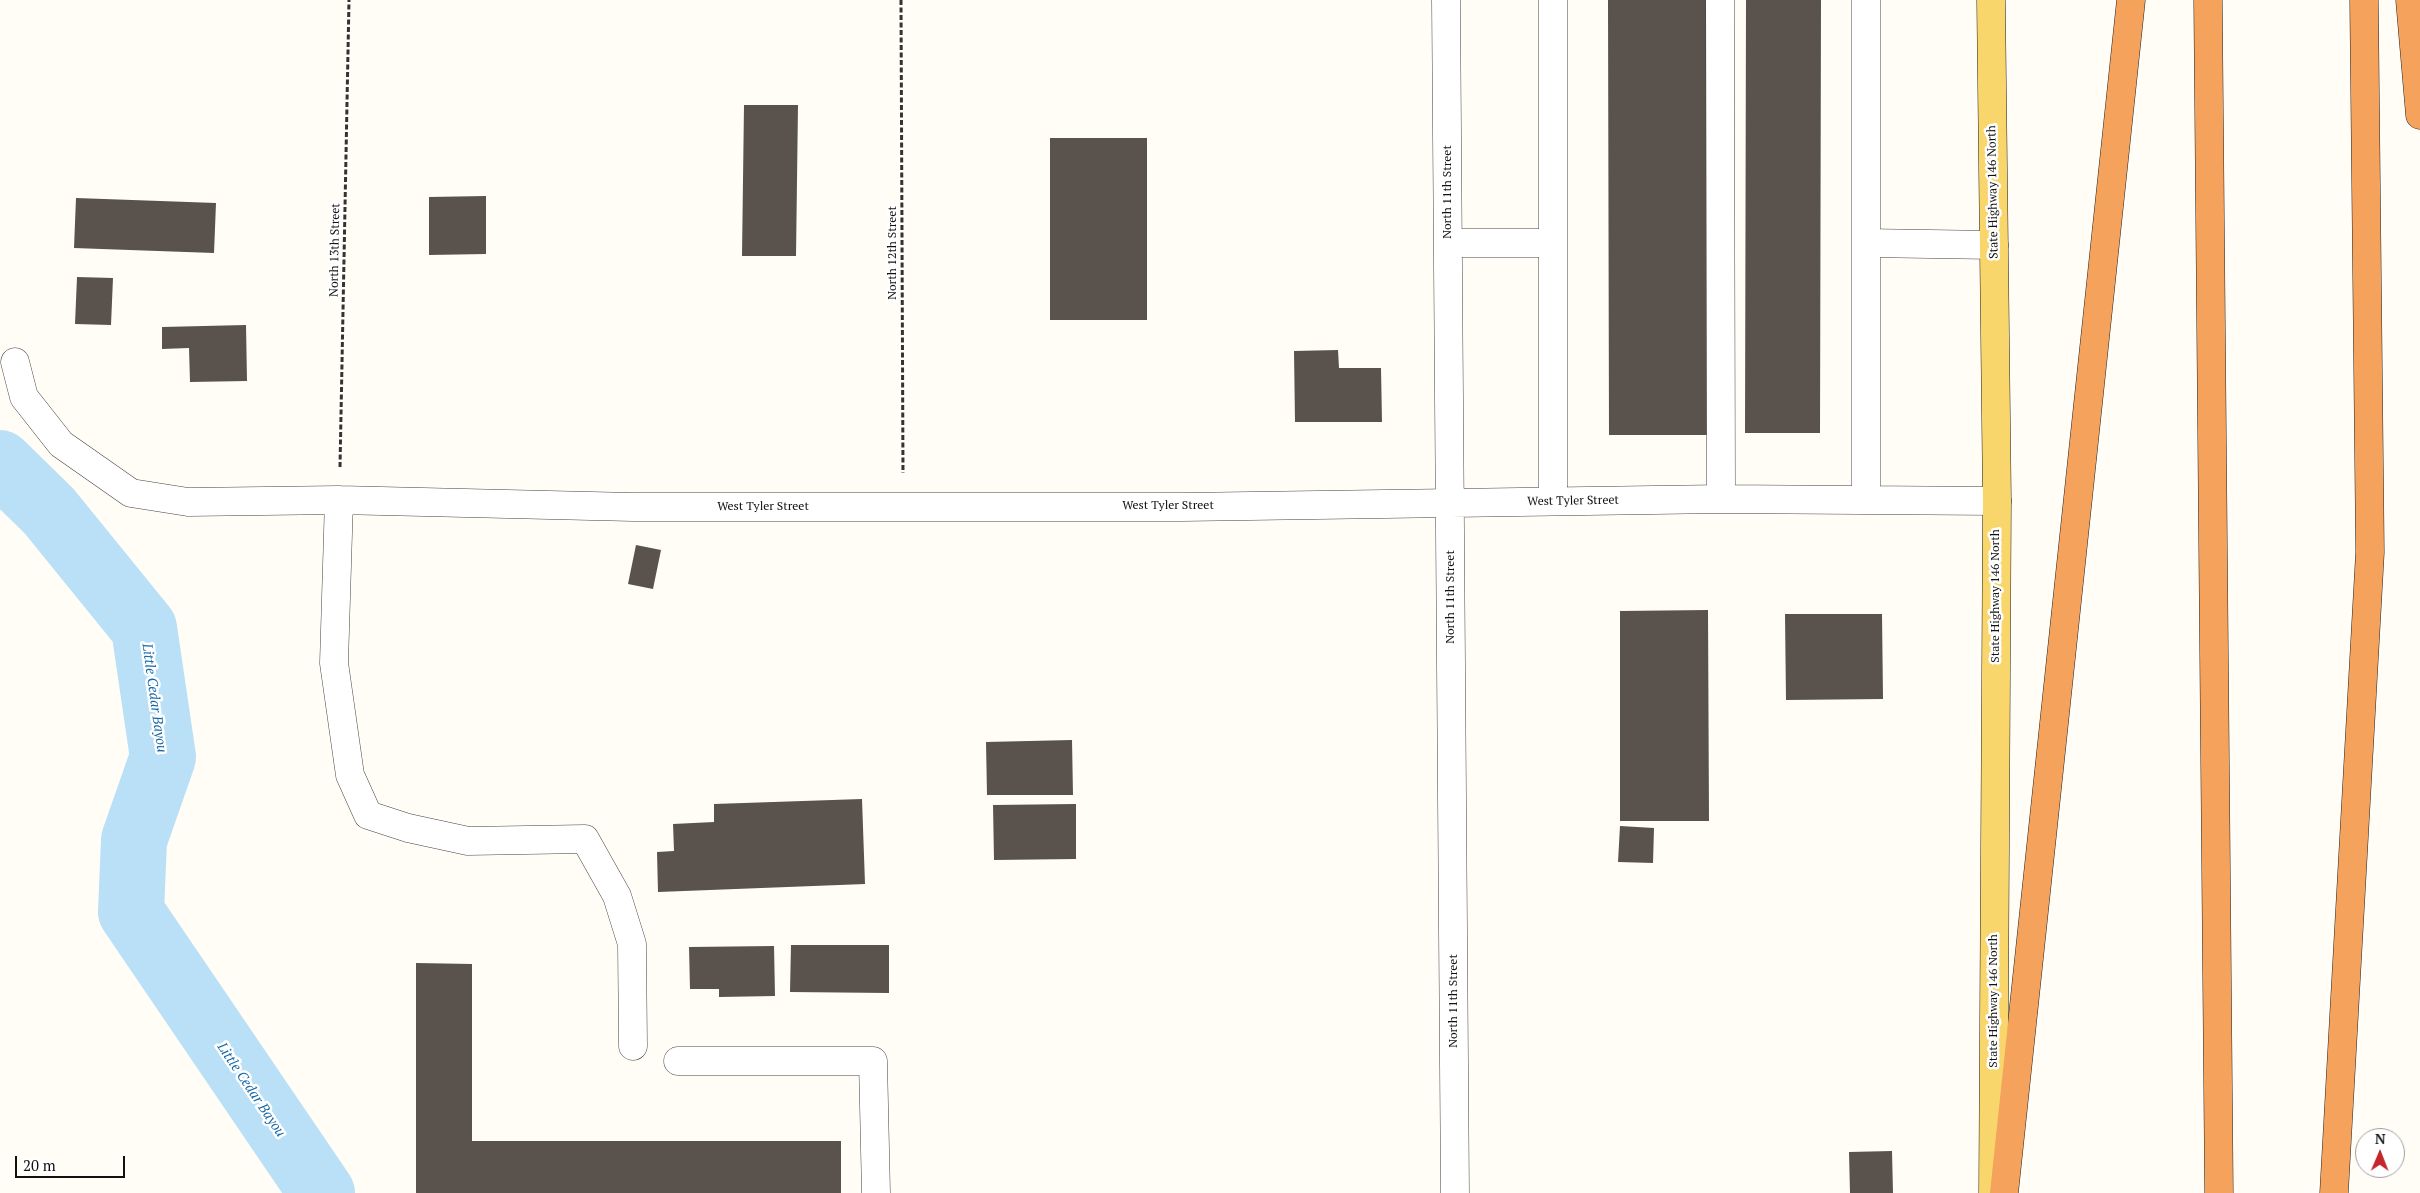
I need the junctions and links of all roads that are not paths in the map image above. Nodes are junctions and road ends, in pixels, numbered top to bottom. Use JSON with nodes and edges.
{"nodes":[{"id":1,"x":1446,"y":0,"type":"edge"},
{"id":2,"x":1553,"y":0,"type":"edge"},
{"id":3,"x":1720,"y":0,"type":"edge"},
{"id":4,"x":1866,"y":0,"type":"edge"},
{"id":5,"x":1991,"y":0,"type":"edge"},
{"id":6,"x":2130,"y":0,"type":"edge"},
{"id":7,"x":2208,"y":0,"type":"edge"},
{"id":8,"x":2364,"y":0,"type":"edge"},
{"id":9,"x":2410,"y":0,"type":"edge"},
{"id":10,"x":2420,"y":115,"type":"edge"},
{"id":11,"x":1448,"y":242,"type":"junction"},
{"id":12,"x":1553,"y":243,"type":"junction"},
{"id":13,"x":1866,"y":243,"type":"junction"},
{"id":14,"x":1994,"y":245,"type":"junction"},
{"id":15,"x":14,"y":362,"type":"dead end"},
{"id":16,"x":1721,"y":499,"type":"junction"},
{"id":17,"x":339,"y":500,"type":"junction"},
{"id":18,"x":1866,"y":500,"type":"junction"},
{"id":19,"x":1997,"y":500,"type":"junction"},
{"id":20,"x":1553,"y":501,"type":"junction"},
{"id":21,"x":1450,"y":502,"type":"junction"},
{"id":22,"x":633,"y":1046,"type":"dead end"},
{"id":23,"x":678,"y":1060,"type":"dead end"},
{"id":24,"x":876,"y":1193,"type":"edge"},
{"id":25,"x":1455,"y":1193,"type":"edge"},
{"id":26,"x":1993,"y":1193,"type":"edge"},
{"id":27,"x":2004,"y":1193,"type":"edge"},
{"id":28,"x":2219,"y":1193,"type":"edge"},
{"id":29,"x":2334,"y":1193,"type":"edge"}],
"edges":[{"from":1,"to":11,"type":"street","name":"North 11th Street"},
{"from":2,"to":12,"type":"street"},
{"from":3,"to":16,"type":"street"},
{"from":4,"to":13,"type":"street"},
{"from":5,"to":14,"type":"main road","name":"State Highway 146 North"},
{"from":6,"to":27,"type":"highway"},
{"from":7,"to":28,"type":"highway"},
{"from":8,"to":29,"type":"highway"},
{"from":9,"to":10,"type":"highway"},
{"from":11,"to":12,"type":"street"},
{"from":11,"to":21,"type":"street","name":"North 11th Street"},
{"from":12,"to":20,"type":"street"},
{"from":13,"to":14,"type":"street"},
{"from":13,"to":18,"type":"street"},
{"from":14,"to":19,"type":"main road","name":"State Highway 146 North"},
{"from":15,"to":17,"type":"street","name":"West Tyler Street"},
{"from":16,"to":18,"type":"street","name":"West Tyler Street"},
{"from":16,"to":20,"type":"street","name":"West Tyler Street"},
{"from":17,"to":21,"type":"street","name":"West Tyler Street"},
{"from":17,"to":22,"type":"street"},
{"from":18,"to":19,"type":"street","name":"West Tyler Street"},
{"from":19,"to":26,"type":"main road","name":"State Highway 146 North"},
{"from":20,"to":21,"type":"street","name":"West Tyler Street"},
{"from":21,"to":25,"type":"street","name":"North 11th Street"},
{"from":23,"to":24,"type":"street"}]}
